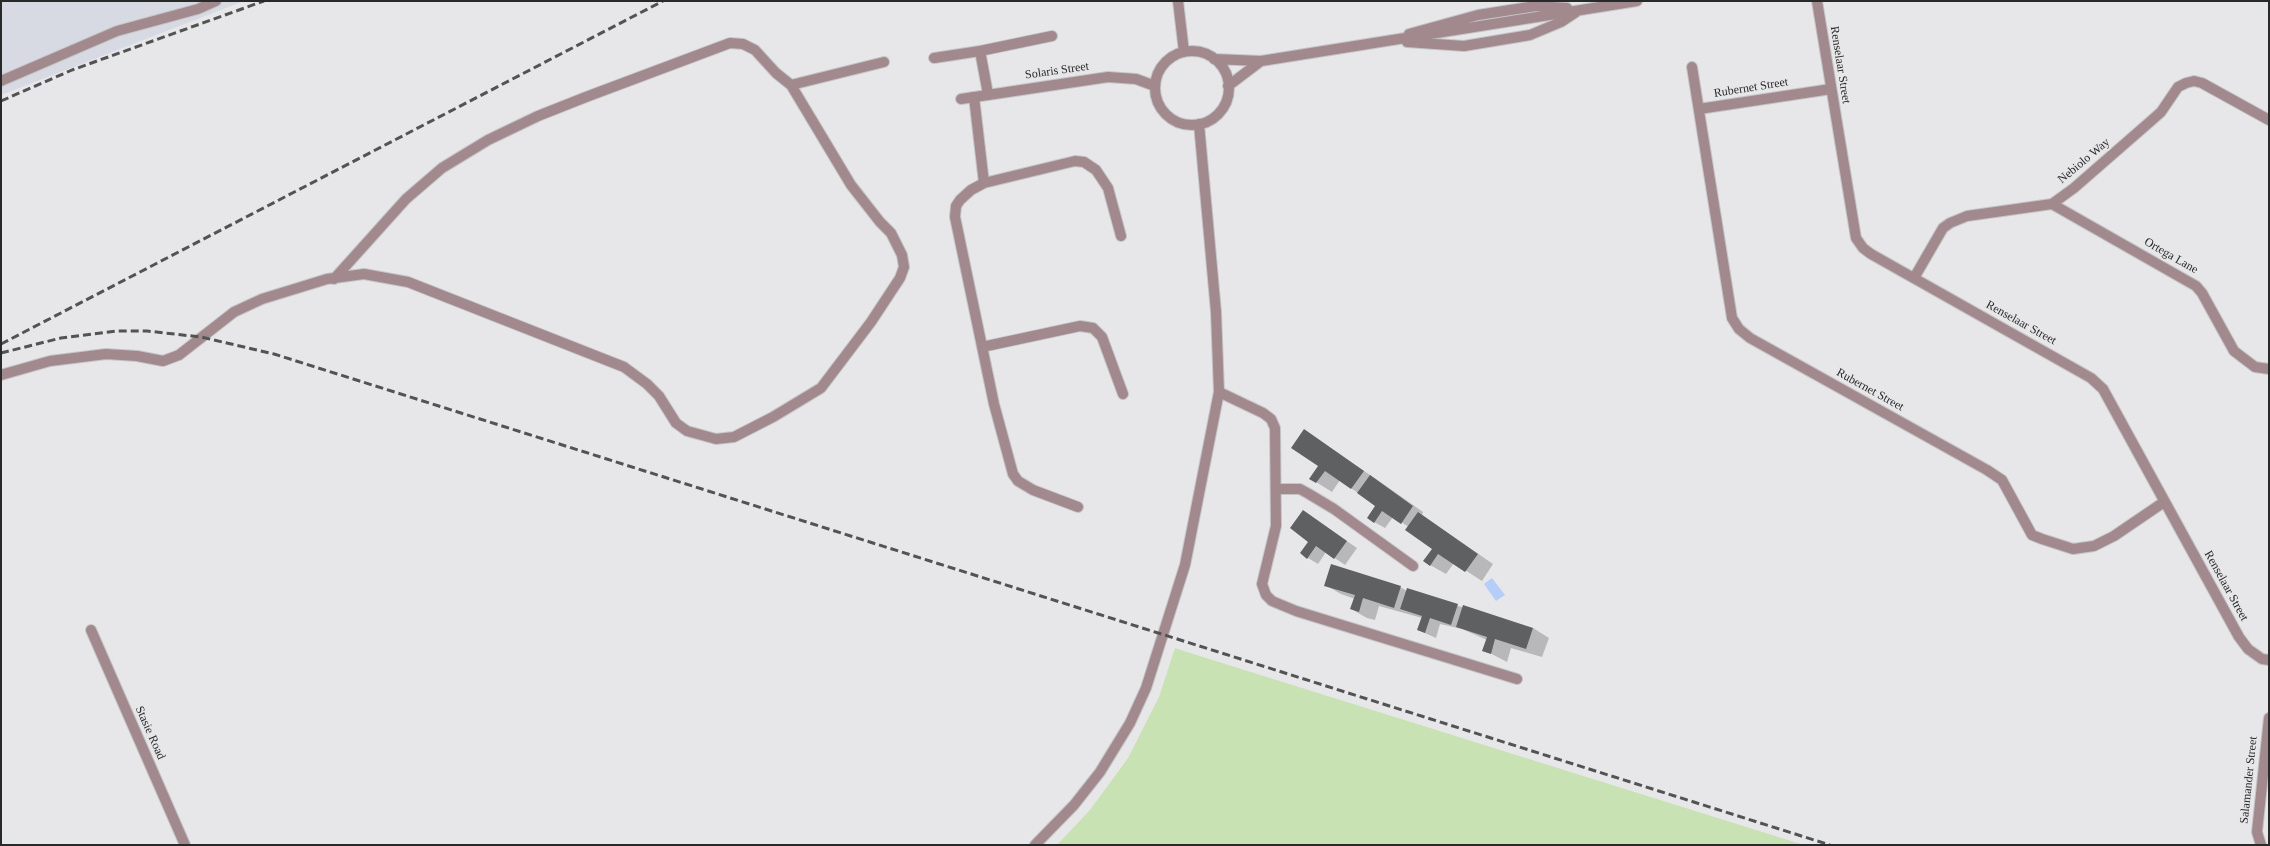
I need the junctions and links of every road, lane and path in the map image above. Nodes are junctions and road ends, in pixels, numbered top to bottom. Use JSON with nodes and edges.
{"nodes":[{"id":1,"x":216,"y":1,"type":"edge"},
{"id":2,"x":1178,"y":1,"type":"edge"},
{"id":3,"x":1637,"y":1,"type":"edge"},
{"id":4,"x":1817,"y":1,"type":"edge"},
{"id":5,"x":1579,"y":10,"type":"junction"},
{"id":6,"x":1052,"y":36,"type":"dead end"},
{"id":7,"x":1392,"y":40,"type":"junction"},
{"id":8,"x":980,"y":51,"type":"junction"},
{"id":9,"x":1184,"y":52,"type":"junction"},
{"id":10,"x":934,"y":58,"type":"dead end"},
{"id":11,"x":1214,"y":59,"type":"junction"},
{"id":12,"x":1260,"y":61,"type":"junction"},
{"id":13,"x":884,"y":62,"type":"dead end"},
{"id":14,"x":1692,"y":67,"type":"dead end"},
{"id":15,"x":1,"y":81,"type":"edge"},
{"id":16,"x":791,"y":85,"type":"junction"},
{"id":17,"x":1155,"y":86,"type":"junction"},
{"id":18,"x":1228,"y":86,"type":"junction"},
{"id":19,"x":1830,"y":89,"type":"junction"},
{"id":20,"x":988,"y":94,"type":"junction"},
{"id":21,"x":974,"y":97,"type":"junction"},
{"id":22,"x":961,"y":99,"type":"dead end"},
{"id":23,"x":1699,"y":109,"type":"junction"},
{"id":24,"x":2269,"y":120,"type":"edge"},
{"id":25,"x":1199,"y":124,"type":"junction"},
{"id":26,"x":984,"y":183,"type":"junction"},
{"id":27,"x":2052,"y":204,"type":"junction"},
{"id":28,"x":1121,"y":236,"type":"dead end"},
{"id":29,"x":1914,"y":278,"type":"junction"},
{"id":30,"x":334,"y":279,"type":"junction"},
{"id":31,"x":982,"y":347,"type":"junction"},
{"id":32,"x":2269,"y":369,"type":"edge"},
{"id":33,"x":1,"y":375,"type":"edge"},
{"id":34,"x":1219,"y":392,"type":"junction"},
{"id":35,"x":1124,"y":394,"type":"dead end"},
{"id":36,"x":1276,"y":490,"type":"junction"},
{"id":37,"x":2164,"y":502,"type":"junction"},
{"id":38,"x":1078,"y":507,"type":"dead end"},
{"id":39,"x":1413,"y":566,"type":"dead end"},
{"id":40,"x":90,"y":630,"type":"dead end"},
{"id":41,"x":2269,"y":660,"type":"edge"},
{"id":42,"x":1517,"y":680,"type":"dead end"},
{"id":43,"x":2269,"y":718,"type":"edge"},
{"id":44,"x":185,"y":845,"type":"edge"},
{"id":45,"x":1034,"y":845,"type":"edge"},
{"id":46,"x":2261,"y":845,"type":"edge"}],
"edges":[{"from":1,"to":15,"type":"street"},
{"from":2,"to":9,"type":"street"},
{"from":3,"to":5,"type":"street"},
{"from":4,"to":19,"type":"street","name":"Renselaar Street"},
{"from":5,"to":7,"type":"street"},
{"from":5,"to":7,"type":"street"},
{"from":6,"to":8,"type":"street"},
{"from":7,"to":12,"type":"street"},
{"from":8,"to":10,"type":"street"},
{"from":8,"to":20,"type":"street"},
{"from":9,"to":11,"type":"street"},
{"from":9,"to":17,"type":"street"},
{"from":11,"to":12,"type":"street"},
{"from":11,"to":18,"type":"street"},
{"from":12,"to":18,"type":"street"},
{"from":13,"to":16,"type":"street"},
{"from":14,"to":23,"type":"street","name":"Rubernet Street"},
{"from":16,"to":30,"type":"street"},
{"from":16,"to":30,"type":"street"},
{"from":17,"to":20,"type":"street","name":"Solaris Street"},
{"from":17,"to":25,"type":"street"},
{"from":18,"to":25,"type":"street"},
{"from":19,"to":23,"type":"street","name":"Rubernet Street"},
{"from":19,"to":29,"type":"street","name":"Renselaar Street"},
{"from":20,"to":21,"type":"street","name":"Solaris Street"},
{"from":21,"to":22,"type":"street","name":"Solaris Street"},
{"from":21,"to":26,"type":"street"},
{"from":23,"to":37,"type":"street","name":"Rubernet Street"},
{"from":24,"to":27,"type":"street","name":"Nebiolo Way"},
{"from":25,"to":34,"type":"street"},
{"from":26,"to":28,"type":"street"},
{"from":26,"to":31,"type":"street"},
{"from":27,"to":29,"type":"street","name":"Nebiolo Way"},
{"from":27,"to":32,"type":"street","name":"Ortega Lane"},
{"from":29,"to":37,"type":"street","name":"Renselaar Street"},
{"from":30,"to":33,"type":"street"},
{"from":31,"to":35,"type":"street"},
{"from":31,"to":38,"type":"street"},
{"from":34,"to":36,"type":"street"},
{"from":34,"to":45,"type":"street"},
{"from":36,"to":39,"type":"street"},
{"from":36,"to":42,"type":"street"},
{"from":37,"to":41,"type":"street","name":"Renselaar Street"},
{"from":40,"to":44,"type":"street","name":"Stasie Road"},
{"from":43,"to":46,"type":"street","name":"Salamander Street"}]}
